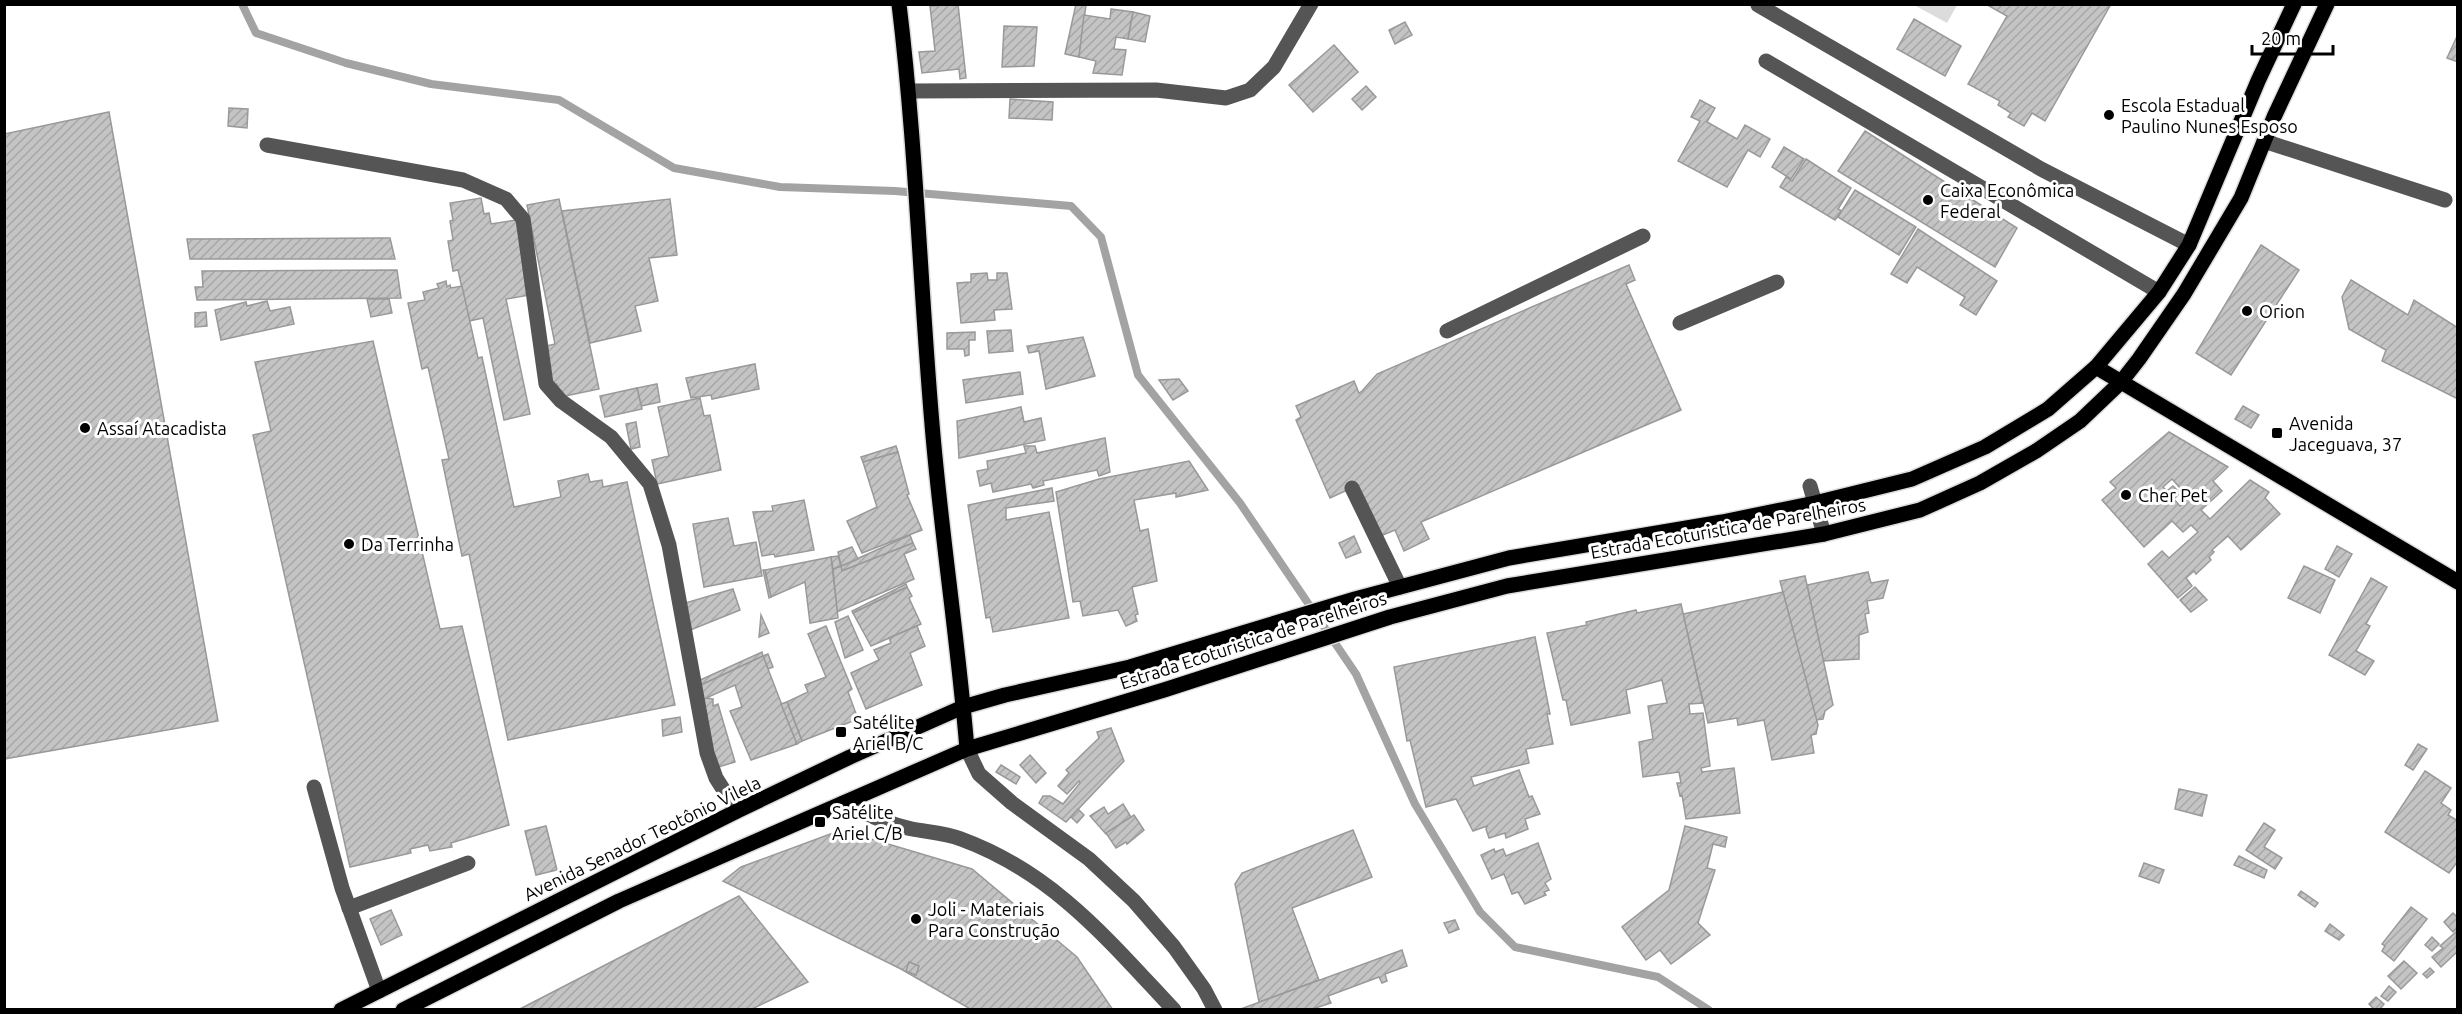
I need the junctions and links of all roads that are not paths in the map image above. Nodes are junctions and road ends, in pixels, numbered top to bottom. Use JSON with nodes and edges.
{"nodes":[{"id":1,"x":899,"y":4,"type":"edge"},
{"id":2,"x":1311,"y":4,"type":"edge"},
{"id":3,"x":2294,"y":4,"type":"edge"},
{"id":4,"x":2327,"y":4,"type":"edge"},
{"id":5,"x":1758,"y":5,"type":"edge"},
{"id":6,"x":1766,"y":61,"type":"dead end"},
{"id":7,"x":910,"y":91,"type":"junction"},
{"id":8,"x":2264,"y":141,"type":"junction"},
{"id":9,"x":267,"y":145,"type":"dead end"},
{"id":10,"x":2445,"y":200,"type":"dead end"},
{"id":11,"x":1643,"y":236,"type":"dead end"},
{"id":12,"x":2189,"y":245,"type":"junction"},
{"id":13,"x":1777,"y":282,"type":"dead end"},
{"id":14,"x":2159,"y":292,"type":"junction"},
{"id":15,"x":1680,"y":323,"type":"dead end"},
{"id":16,"x":1447,"y":331,"type":"dead end"},
{"id":17,"x":2096,"y":367,"type":"junction"},
{"id":18,"x":2121,"y":382,"type":"junction"},
{"id":19,"x":1810,"y":486,"type":"dead end"},
{"id":20,"x":1352,"y":488,"type":"dead end"},
{"id":21,"x":1815,"y":503,"type":"junction"},
{"id":22,"x":1824,"y":534,"type":"junction"},
{"id":23,"x":2457,"y":582,"type":"edge"},
{"id":24,"x":1400,"y":587,"type":"junction"},
{"id":25,"x":963,"y":707,"type":"junction"},
{"id":26,"x":967,"y":749,"type":"junction"},
{"id":27,"x":314,"y":787,"type":"dead end"},
{"id":28,"x":843,"y":803,"type":"junction"},
{"id":29,"x":737,"y":812,"type":"junction"},
{"id":30,"x":468,"y":862,"type":"dead end"},
{"id":31,"x":349,"y":908,"type":"junction"},
{"id":32,"x":379,"y":991,"type":"junction"},
{"id":33,"x":341,"y":1010,"type":"edge"},
{"id":34,"x":403,"y":1010,"type":"edge"},
{"id":35,"x":1174,"y":1010,"type":"edge"},
{"id":36,"x":1215,"y":1010,"type":"edge"}],
"edges":[{"from":1,"to":7,"type":"main road"},
{"from":2,"to":7,"type":"street"},
{"from":3,"to":12,"type":"main road","name":"Estrada Ecoturistica de Parelheiros"},
{"from":4,"to":8,"type":"main road","name":"Estrada Ecoturistica de Parelheiros"},
{"from":5,"to":12,"type":"street"},
{"from":6,"to":14,"type":"street"},
{"from":7,"to":25,"type":"main road"},
{"from":8,"to":10,"type":"street"},
{"from":8,"to":18,"type":"main road","name":"Estrada Ecoturistica de Parelheiros"},
{"from":9,"to":29,"type":"street"},
{"from":11,"to":16,"type":"street"},
{"from":12,"to":14,"type":"main road","name":"Estrada Ecoturistica de Parelheiros"},
{"from":13,"to":15,"type":"street"},
{"from":14,"to":17,"type":"main road","name":"Estrada Ecoturistica de Parelheiros"},
{"from":17,"to":18,"type":"main road"},
{"from":17,"to":21,"type":"main road","name":"Estrada Ecoturistica de Parelheiros"},
{"from":18,"to":22,"type":"main road","name":"Estrada Ecoturistica de Parelheiros"},
{"from":18,"to":23,"type":"main road"},
{"from":19,"to":21,"type":"street"},
{"from":20,"to":24,"type":"street"},
{"from":21,"to":22,"type":"street"},
{"from":21,"to":24,"type":"main road","name":"Estrada Ecoturistica de Parelheiros"},
{"from":22,"to":26,"type":"main road","name":"Estrada Ecoturistica de Parelheiros"},
{"from":24,"to":25,"type":"main road","name":"Estrada Ecoturistica de Parelheiros"},
{"from":25,"to":26,"type":"main road"},
{"from":25,"to":29,"type":"main road","name":"Avenida Senador Teotônio Vilela"},
{"from":26,"to":28,"type":"main road"},
{"from":26,"to":36,"type":"street"},
{"from":27,"to":31,"type":"street"},
{"from":28,"to":34,"type":"main road"},
{"from":28,"to":35,"type":"street"},
{"from":29,"to":32,"type":"main road","name":"Avenida Senador Teotônio Vilela"},
{"from":30,"to":31,"type":"street"},
{"from":31,"to":32,"type":"street"},
{"from":32,"to":33,"type":"main road","name":"Avenida Senador Teotônio Vilela"}]}
